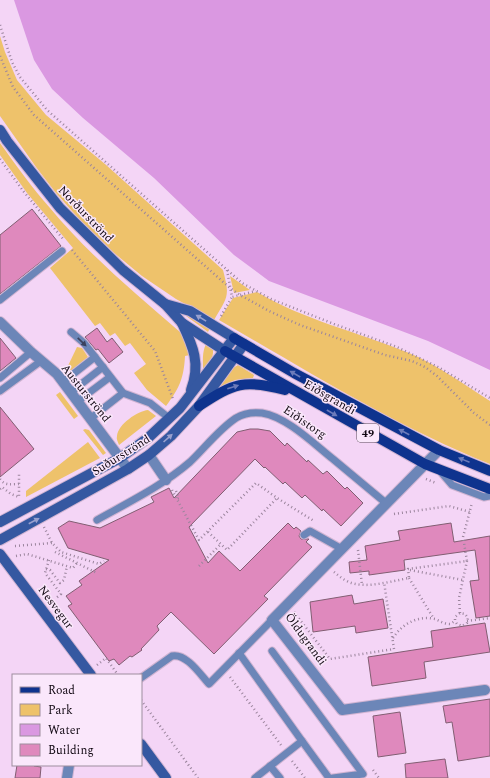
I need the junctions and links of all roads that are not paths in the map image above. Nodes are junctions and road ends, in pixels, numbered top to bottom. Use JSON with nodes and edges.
{"nodes":[{"id":1,"x":0,"y":130,"type":"edge"},
{"id":2,"x":62,"y":251,"type":"dead end"},
{"id":3,"x":0,"y":300,"type":"edge"},
{"id":4,"x":165,"y":304,"type":"junction"},
{"id":5,"x":0,"y":322,"type":"edge"},
{"id":6,"x":182,"y":323,"type":"junction"},
{"id":7,"x":71,"y":332,"type":"dead end"},
{"id":8,"x":234,"y":338,"type":"junction"},
{"id":9,"x":244,"y":344,"type":"junction"},
{"id":10,"x":225,"y":351,"type":"junction"},
{"id":11,"x":31,"y":352,"type":"junction"},
{"id":12,"x":93,"y":355,"type":"junction"},
{"id":13,"x":234,"y":357,"type":"junction"},
{"id":14,"x":41,"y":361,"type":"junction"},
{"id":15,"x":103,"y":367,"type":"junction"},
{"id":16,"x":110,"y":377,"type":"junction"},
{"id":17,"x":0,"y":378,"type":"edge"},
{"id":18,"x":63,"y":382,"type":"junction"},
{"id":19,"x":0,"y":391,"type":"edge"},
{"id":20,"x":71,"y":392,"type":"junction"},
{"id":21,"x":123,"y":393,"type":"junction"},
{"id":22,"x":298,"y":393,"type":"junction"},
{"id":23,"x":189,"y":395,"type":"junction"},
{"id":24,"x":78,"y":401,"type":"junction"},
{"id":25,"x":200,"y":406,"type":"junction"},
{"id":26,"x":91,"y":418,"type":"junction"},
{"id":27,"x":169,"y":418,"type":"junction"},
{"id":28,"x":439,"y":450,"type":"junction"},
{"id":29,"x":149,"y":455,"type":"junction"},
{"id":30,"x":120,"y":458,"type":"junction"},
{"id":31,"x":425,"y":464,"type":"junction"},
{"id":32,"x":128,"y":469,"type":"junction"},
{"id":33,"x":440,"y":470,"type":"junction"},
{"id":34,"x":490,"y":471,"type":"edge"},
{"id":35,"x":166,"y":480,"type":"junction"},
{"id":36,"x":490,"y":489,"type":"edge"},
{"id":37,"x":490,"y":496,"type":"edge"},
{"id":38,"x":387,"y":504,"type":"junction"},
{"id":39,"x":97,"y":520,"type":"dead end"},
{"id":40,"x":0,"y":522,"type":"edge"},
{"id":41,"x":304,"y":535,"type":"dead end"},
{"id":42,"x":0,"y":540,"type":"edge"},
{"id":43,"x":342,"y":549,"type":"junction"},
{"id":44,"x":0,"y":554,"type":"edge"},
{"id":45,"x":272,"y":620,"type":"junction"},
{"id":46,"x":272,"y":651,"type":"dead end"},
{"id":47,"x":239,"y":653,"type":"junction"},
{"id":48,"x":92,"y":671,"type":"edge"},
{"id":49,"x":142,"y":677,"type":"edge"},
{"id":50,"x":485,"y":690,"type":"dead end"},
{"id":51,"x":302,"y":741,"type":"junction"},
{"id":52,"x":142,"y":745,"type":"edge"},
{"id":53,"x":69,"y":766,"type":"edge"},
{"id":54,"x":270,"y":766,"type":"junction"},
{"id":55,"x":67,"y":778,"type":"edge"},
{"id":56,"x":166,"y":778,"type":"edge"},
{"id":57,"x":255,"y":778,"type":"edge"},
{"id":58,"x":280,"y":778,"type":"edge"},
{"id":59,"x":329,"y":778,"type":"edge"},
{"id":60,"x":333,"y":778,"type":"edge"}],
"edges":[{"from":1,"to":4,"type":"street","name":"Norðurströnd"},
{"from":2,"to":3,"type":"lane"},
{"from":4,"to":6,"type":"street","name":"Norðurströnd"},
{"from":8,"to":4,"type":"street","name":"Norðurströnd","one_way":true},
{"from":5,"to":11,"type":"street","name":"Austurströnd"},
{"from":6,"to":10,"type":"street","name":"Norðurströnd"},
{"from":6,"to":23,"type":"street"},
{"from":7,"to":12,"type":"lane","one_way":true},
{"from":8,"to":9,"type":"main road","name":"Eiðsgrandi","number":"49"},
{"from":8,"to":10,"type":"street","name":"Suðurströnd"},
{"from":9,"to":13,"type":"street","name":"Suðurströnd"},
{"from":28,"to":9,"type":"main road","name":"Eiðsgrandi","number":"49","one_way":true},
{"from":10,"to":13,"type":"main road","name":"Eiðsgrandi","number":"49"},
{"from":10,"to":23,"type":"street","name":"Suðurströnd"},
{"from":11,"to":14,"type":"street","name":"Austurströnd"},
{"from":11,"to":17,"type":"lane"},
{"from":12,"to":15,"type":"lane"},
{"from":12,"to":18,"type":"lane"},
{"from":13,"to":22,"type":"main road","name":"Eiðsgrandi","number":"49"},
{"from":13,"to":25,"type":"street","name":"Suðurströnd"},
{"from":14,"to":18,"type":"street","name":"Austurströnd"},
{"from":14,"to":19,"type":"lane"},
{"from":15,"to":16,"type":"lane"},
{"from":15,"to":20,"type":"lane"},
{"from":16,"to":21,"type":"lane"},
{"from":16,"to":24,"type":"lane"},
{"from":18,"to":20,"type":"street","name":"Austurströnd"},
{"from":20,"to":24,"type":"street","name":"Austurströnd"},
{"from":21,"to":26,"type":"lane"},
{"from":21,"to":27,"type":"lane"},
{"from":25,"to":22,"type":"main road","number":"49","one_way":true},
{"from":22,"to":31,"type":"main road","name":"Eiðsgrandi","number":"49","one_way":true},
{"from":23,"to":27,"type":"street","name":"Suðurströnd"},
{"from":24,"to":26,"type":"street","name":"Austurströnd"},
{"from":29,"to":25,"type":"street","name":"Suðurströnd","one_way":true},
{"from":26,"to":30,"type":"street","name":"Austurströnd"},
{"from":27,"to":30,"type":"street","name":"Suðurströnd"},
{"from":28,"to":31,"type":"street","name":"Öldugrandi"},
{"from":34,"to":28,"type":"main road","name":"Eiðsgrandi","number":"49","one_way":true},
{"from":29,"to":32,"type":"street","name":"Suðurströnd"},
{"from":29,"to":35,"type":"street"},
{"from":30,"to":32,"type":"street","name":"Austurströnd"},
{"from":30,"to":40,"type":"street","name":"Suðurströnd"},
{"from":31,"to":33,"type":"main road","name":"Eiðsgrandi","number":"49"},
{"from":31,"to":38,"type":"street","name":"Öldugrandi"},
{"from":42,"to":32,"type":"street","name":"Suðurströnd","one_way":true},
{"from":33,"to":36,"type":"main road","name":"Eiðsgrandi","number":"49"},
{"from":33,"to":37,"type":"lane"},
{"from":35,"to":38,"type":"lane","name":"Eiðistorg"},
{"from":35,"to":39,"type":"lane","name":"Eiðistorg"},
{"from":38,"to":43,"type":"street","name":"Öldugrandi"},
{"from":41,"to":43,"type":"lane"},
{"from":43,"to":45,"type":"street","name":"Öldugrandi"},
{"from":44,"to":48,"type":"street","name":"Nesvegur"},
{"from":45,"to":47,"type":"lane"},
{"from":45,"to":50,"type":"street","name":"Öldugrandi"},
{"from":46,"to":60,"type":"lane"},
{"from":47,"to":49,"type":"lane"},
{"from":47,"to":51,"type":"lane"},
{"from":51,"to":54,"type":"lane"},
{"from":51,"to":59,"type":"lane"},
{"from":52,"to":56,"type":"street"},
{"from":53,"to":55,"type":"street"},
{"from":54,"to":57,"type":"lane"},
{"from":54,"to":58,"type":"lane"}]}
